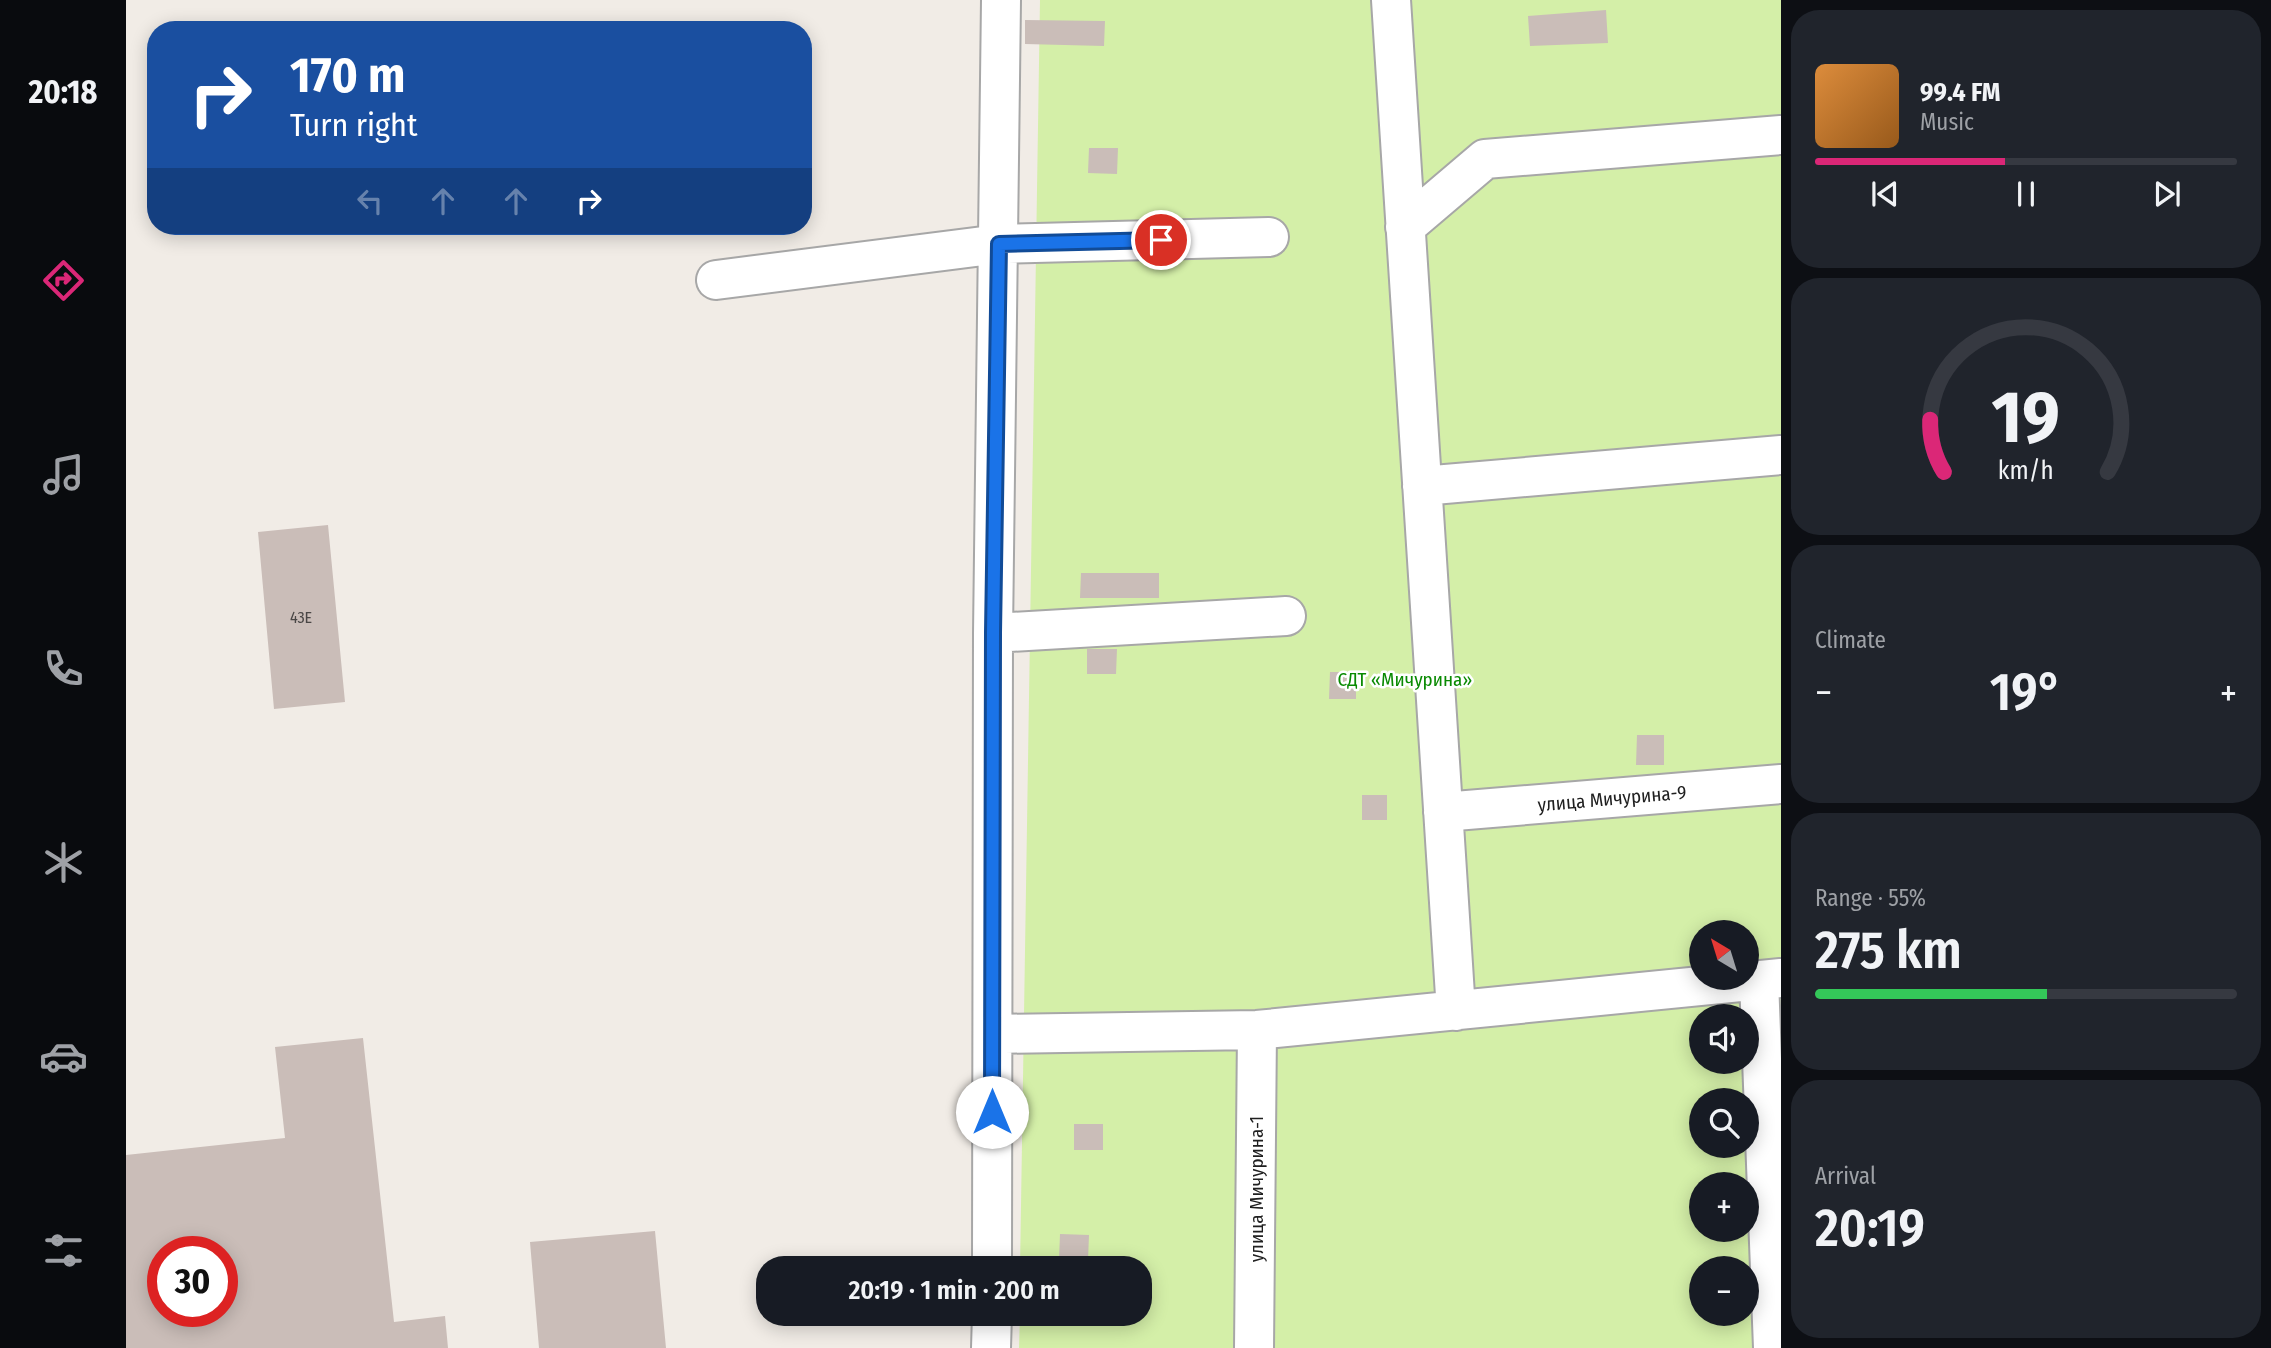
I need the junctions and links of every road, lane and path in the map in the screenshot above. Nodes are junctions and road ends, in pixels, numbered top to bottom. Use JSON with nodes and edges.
{"nodes":[{"id":1,"x":1001,"y":0,"type":"edge"},
{"id":2,"x":1391,"y":0,"type":"edge"},
{"id":3,"x":1781,"y":135,"type":"edge"},
{"id":4,"x":1405,"y":227,"type":"junction"},
{"id":5,"x":1269,"y":237,"type":"dead end"},
{"id":6,"x":999,"y":244,"type":"junction"},
{"id":7,"x":716,"y":280,"type":"dead end"},
{"id":8,"x":1781,"y":455,"type":"edge"},
{"id":9,"x":1422,"y":486,"type":"junction"},
{"id":10,"x":1286,"y":616,"type":"dead end"},
{"id":11,"x":993,"y":633,"type":"junction"},
{"id":12,"x":1781,"y":784,"type":"edge"},
{"id":13,"x":1443,"y":812,"type":"junction"},
{"id":14,"x":1770,"y":979,"type":"edge"},
{"id":15,"x":1456,"y":1011,"type":"junction"},
{"id":16,"x":1257,"y":1030,"type":"junction"},
{"id":17,"x":993,"y":1034,"type":"junction"},
{"id":18,"x":992,"y":1256,"type":"edge"},
{"id":19,"x":992,"y":1326,"type":"edge"},
{"id":20,"x":991,"y":1348,"type":"edge"},
{"id":21,"x":1255,"y":1348,"type":"edge"},
{"id":22,"x":1773,"y":1348,"type":"edge"}],
"edges":[{"from":1,"to":6,"type":"street"},
{"from":2,"to":4,"type":"street"},
{"from":3,"to":4,"type":"street"},
{"from":4,"to":9,"type":"street"},
{"from":5,"to":6,"type":"street"},
{"from":6,"to":7,"type":"street"},
{"from":6,"to":11,"type":"street"},
{"from":8,"to":9,"type":"street"},
{"from":9,"to":13,"type":"street"},
{"from":10,"to":11,"type":"street"},
{"from":11,"to":17,"type":"street"},
{"from":12,"to":13,"type":"street","name":"улица Мичурина-9"},
{"from":13,"to":15,"type":"street"},
{"from":14,"to":15,"type":"street"},
{"from":14,"to":22,"type":"street"},
{"from":15,"to":16,"type":"street"},
{"from":16,"to":17,"type":"street"},
{"from":16,"to":21,"type":"street","name":"улица Мичурина-1"},
{"from":17,"to":18,"type":"street"},
{"from":19,"to":20,"type":"street"}]}
